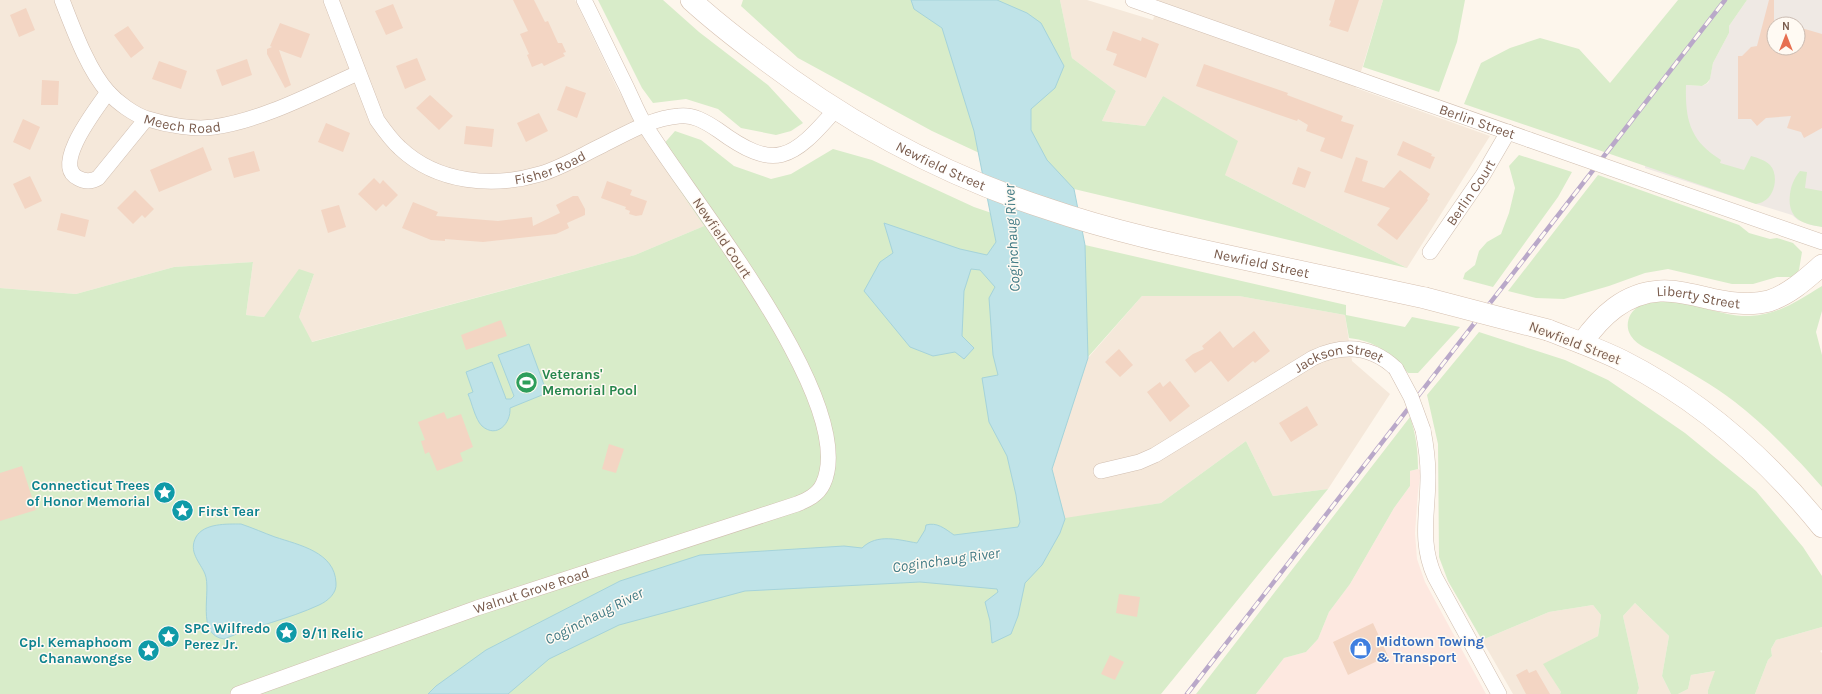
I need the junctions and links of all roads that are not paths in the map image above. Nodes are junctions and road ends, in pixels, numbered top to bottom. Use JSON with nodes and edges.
{"nodes":[{"id":1,"x":62,"y":0,"type":"edge"},
{"id":2,"x":331,"y":0,"type":"edge"},
{"id":3,"x":584,"y":0,"type":"edge"},
{"id":4,"x":691,"y":0,"type":"edge"},
{"id":5,"x":1133,"y":0,"type":"edge"},
{"id":6,"x":358,"y":73,"type":"junction"},
{"id":7,"x":108,"y":92,"type":"junction"},
{"id":8,"x":836,"y":110,"type":"junction"},
{"id":9,"x":146,"y":119,"type":"junction"},
{"id":10,"x":645,"y":125,"type":"junction"},
{"id":11,"x":1508,"y":132,"type":"junction"},
{"id":12,"x":1822,"y":242,"type":"edge"},
{"id":13,"x":1430,"y":252,"type":"dead end"},
{"id":14,"x":1822,"y":265,"type":"edge"},
{"id":15,"x":1582,"y":343,"type":"junction"},
{"id":16,"x":1101,"y":471,"type":"dead end"},
{"id":17,"x":822,"y":485,"type":"joint"},
{"id":18,"x":1822,"y":527,"type":"edge"},
{"id":19,"x":238,"y":694,"type":"edge"},
{"id":20,"x":1499,"y":694,"type":"edge"}],
"edges":[{"from":1,"to":7,"type":"street","name":"Meech Road"},
{"from":2,"to":6,"type":"street","name":"Fisher Road"},
{"from":3,"to":10,"type":"street","name":"Newfield Court"},
{"from":4,"to":8,"type":"main road","name":"Newfield Street"},
{"from":5,"to":11,"type":"street","name":"Berlin Street"},
{"from":6,"to":9,"type":"street","name":"Meech Road"},
{"from":6,"to":10,"type":"street","name":"Fisher Road"},
{"from":7,"to":9,"type":"street","name":"Meech Road"},
{"from":7,"to":9,"type":"street"},
{"from":8,"to":10,"type":"street","name":"Fisher Road"},
{"from":8,"to":15,"type":"main road","name":"Newfield Street","bridge":true},
{"from":10,"to":17,"type":"street","name":"Newfield Court"},
{"from":11,"to":12,"type":"street","name":"Berlin Street","bridge":true},
{"from":11,"to":13,"type":"street","name":"Berlin Court"},
{"from":14,"to":15,"type":"main road","name":"Liberty Street"},
{"from":15,"to":18,"type":"main road","name":"Newfield Street"},
{"from":16,"to":20,"type":"street","name":"Jackson Street","bridge":true},
{"from":17,"to":19,"type":"street","name":"Walnut Grove Road"}]}
